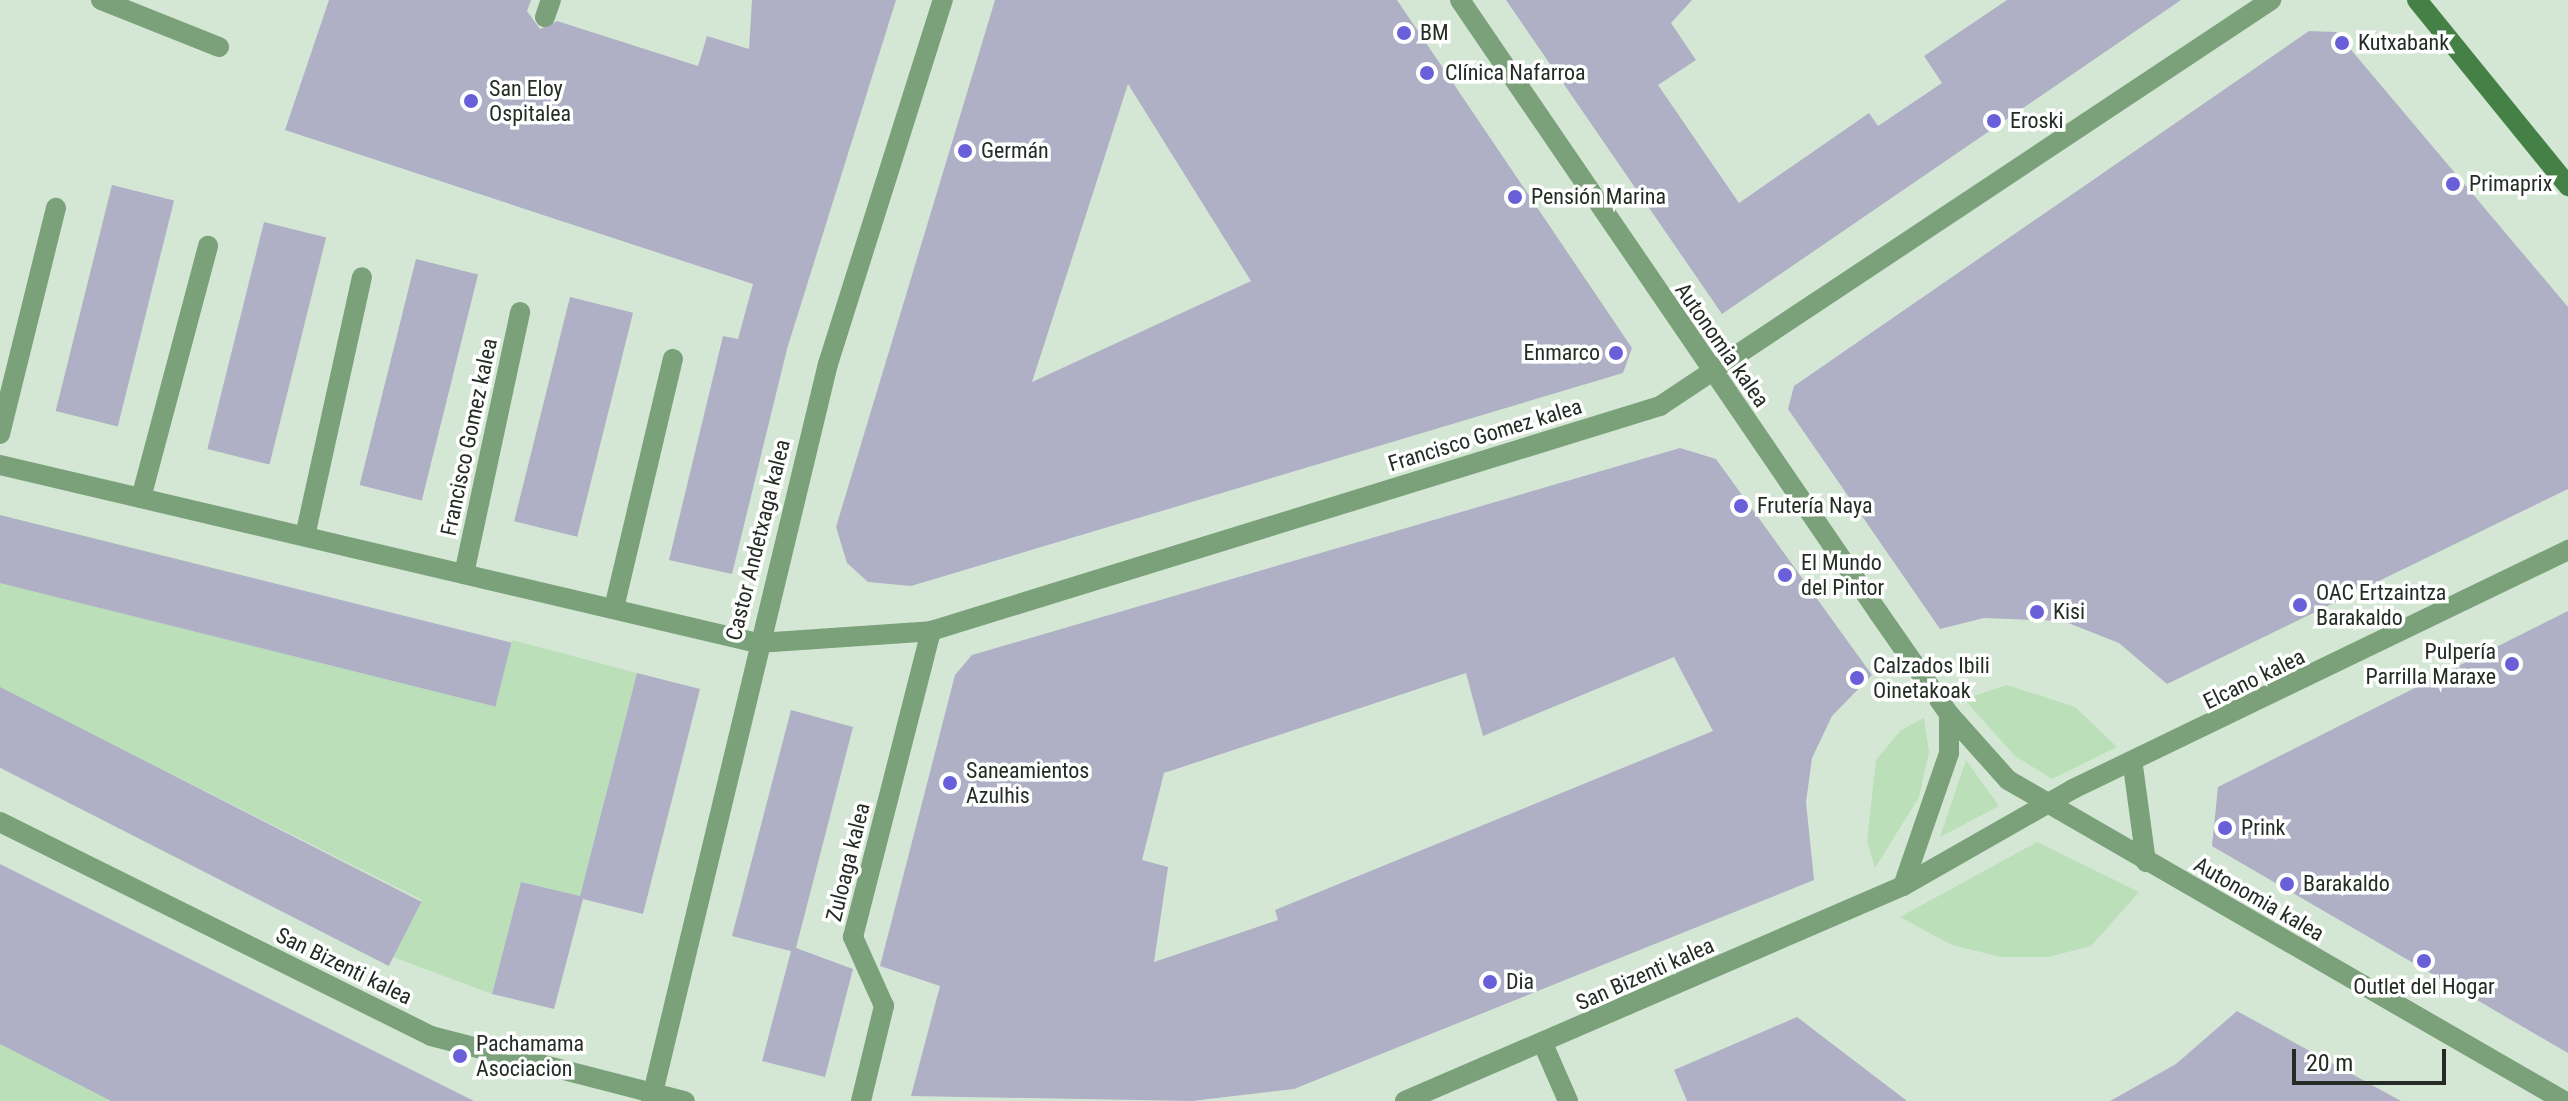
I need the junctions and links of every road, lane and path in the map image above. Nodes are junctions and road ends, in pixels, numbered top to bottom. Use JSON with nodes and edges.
{"nodes":[{"id":1,"x":101,"y":0,"type":"edge"},
{"id":2,"x":943,"y":0,"type":"edge"},
{"id":3,"x":1460,"y":0,"type":"edge"},
{"id":4,"x":2271,"y":0,"type":"edge"},
{"id":5,"x":2417,"y":0,"type":"edge"},
{"id":6,"x":219,"y":47,"type":"dead end"},
{"id":7,"x":2568,"y":186,"type":"edge"},
{"id":8,"x":56,"y":208,"type":"dead end"},
{"id":9,"x":208,"y":246,"type":"dead end"},
{"id":10,"x":362,"y":277,"type":"dead end"},
{"id":11,"x":520,"y":312,"type":"dead end"},
{"id":12,"x":673,"y":359,"type":"dead end"},
{"id":13,"x":1712,"y":374,"type":"junction"},
{"id":14,"x":0,"y":434,"type":"edge"},
{"id":15,"x":0,"y":465,"type":"edge"},
{"id":16,"x":141,"y":498,"type":"junction"},
{"id":17,"x":305,"y":536,"type":"junction"},
{"id":18,"x":2568,"y":550,"type":"edge"},
{"id":19,"x":464,"y":574,"type":"junction"},
{"id":20,"x":614,"y":608,"type":"junction"},
{"id":21,"x":931,"y":631,"type":"junction"},
{"id":22,"x":757,"y":643,"type":"junction"},
{"id":23,"x":1949,"y":714,"type":"junction"},
{"id":24,"x":2133,"y":766,"type":"junction"},
{"id":25,"x":2045,"y":806,"type":"junction"},
{"id":26,"x":0,"y":822,"type":"edge"},
{"id":27,"x":2146,"y":862,"type":"junction"},
{"id":28,"x":1903,"y":886,"type":"junction"},
{"id":29,"x":1544,"y":1046,"type":"junction"},
{"id":30,"x":651,"y":1097,"type":"edge"},
{"id":31,"x":685,"y":1101,"type":"edge"},
{"id":32,"x":861,"y":1101,"type":"edge"},
{"id":33,"x":1405,"y":1101,"type":"edge"},
{"id":34,"x":1568,"y":1101,"type":"edge"},
{"id":35,"x":2564,"y":1101,"type":"edge"}],
"edges":[{"from":1,"to":6,"type":"street"},
{"from":2,"to":22,"type":"street","name":"Castor Andetxaga kalea"},
{"from":3,"to":13,"type":"street","name":"Autonomia kalea"},
{"from":4,"to":13,"type":"street","name":"Francisco Gomez kalea"},
{"from":5,"to":7,"type":"street"},
{"from":8,"to":14,"type":"street"},
{"from":9,"to":16,"type":"street"},
{"from":10,"to":17,"type":"street"},
{"from":11,"to":19,"type":"street","name":"Francisco Gomez kalea"},
{"from":12,"to":20,"type":"street"},
{"from":13,"to":21,"type":"street","name":"Francisco Gomez kalea"},
{"from":13,"to":23,"type":"street","name":"Autonomia kalea"},
{"from":15,"to":16,"type":"street","name":"Francisco Gomez kalea"},
{"from":16,"to":17,"type":"street","name":"Francisco Gomez kalea"},
{"from":17,"to":19,"type":"street","name":"Francisco Gomez kalea"},
{"from":18,"to":24,"type":"street","name":"Elcano kalea"},
{"from":19,"to":20,"type":"street","name":"Francisco Gomez kalea"},
{"from":20,"to":22,"type":"street","name":"Francisco Gomez kalea"},
{"from":21,"to":22,"type":"street","name":"Francisco Gomez kalea"},
{"from":21,"to":32,"type":"street","name":"Zuloaga kalea"},
{"from":22,"to":30,"type":"street","name":"Castor Andetxaga kalea"},
{"from":23,"to":25,"type":"street","name":"Autonomia kalea"},
{"from":23,"to":28,"type":"street"},
{"from":24,"to":25,"type":"street","name":"Elcano kalea"},
{"from":24,"to":27,"type":"street"},
{"from":25,"to":27,"type":"street","name":"Autonomia kalea"},
{"from":25,"to":28,"type":"street","name":"Elcano kalea"},
{"from":26,"to":30,"type":"street","name":"San Bizenti kalea"},
{"from":27,"to":35,"type":"street","name":"Autonomia kalea"},
{"from":28,"to":29,"type":"street","name":"San Bizenti kalea"},
{"from":29,"to":33,"type":"street","name":"San Bizenti kalea"},
{"from":29,"to":34,"type":"street"},
{"from":30,"to":31,"type":"street","name":"San Bizenti kalea"}]}
